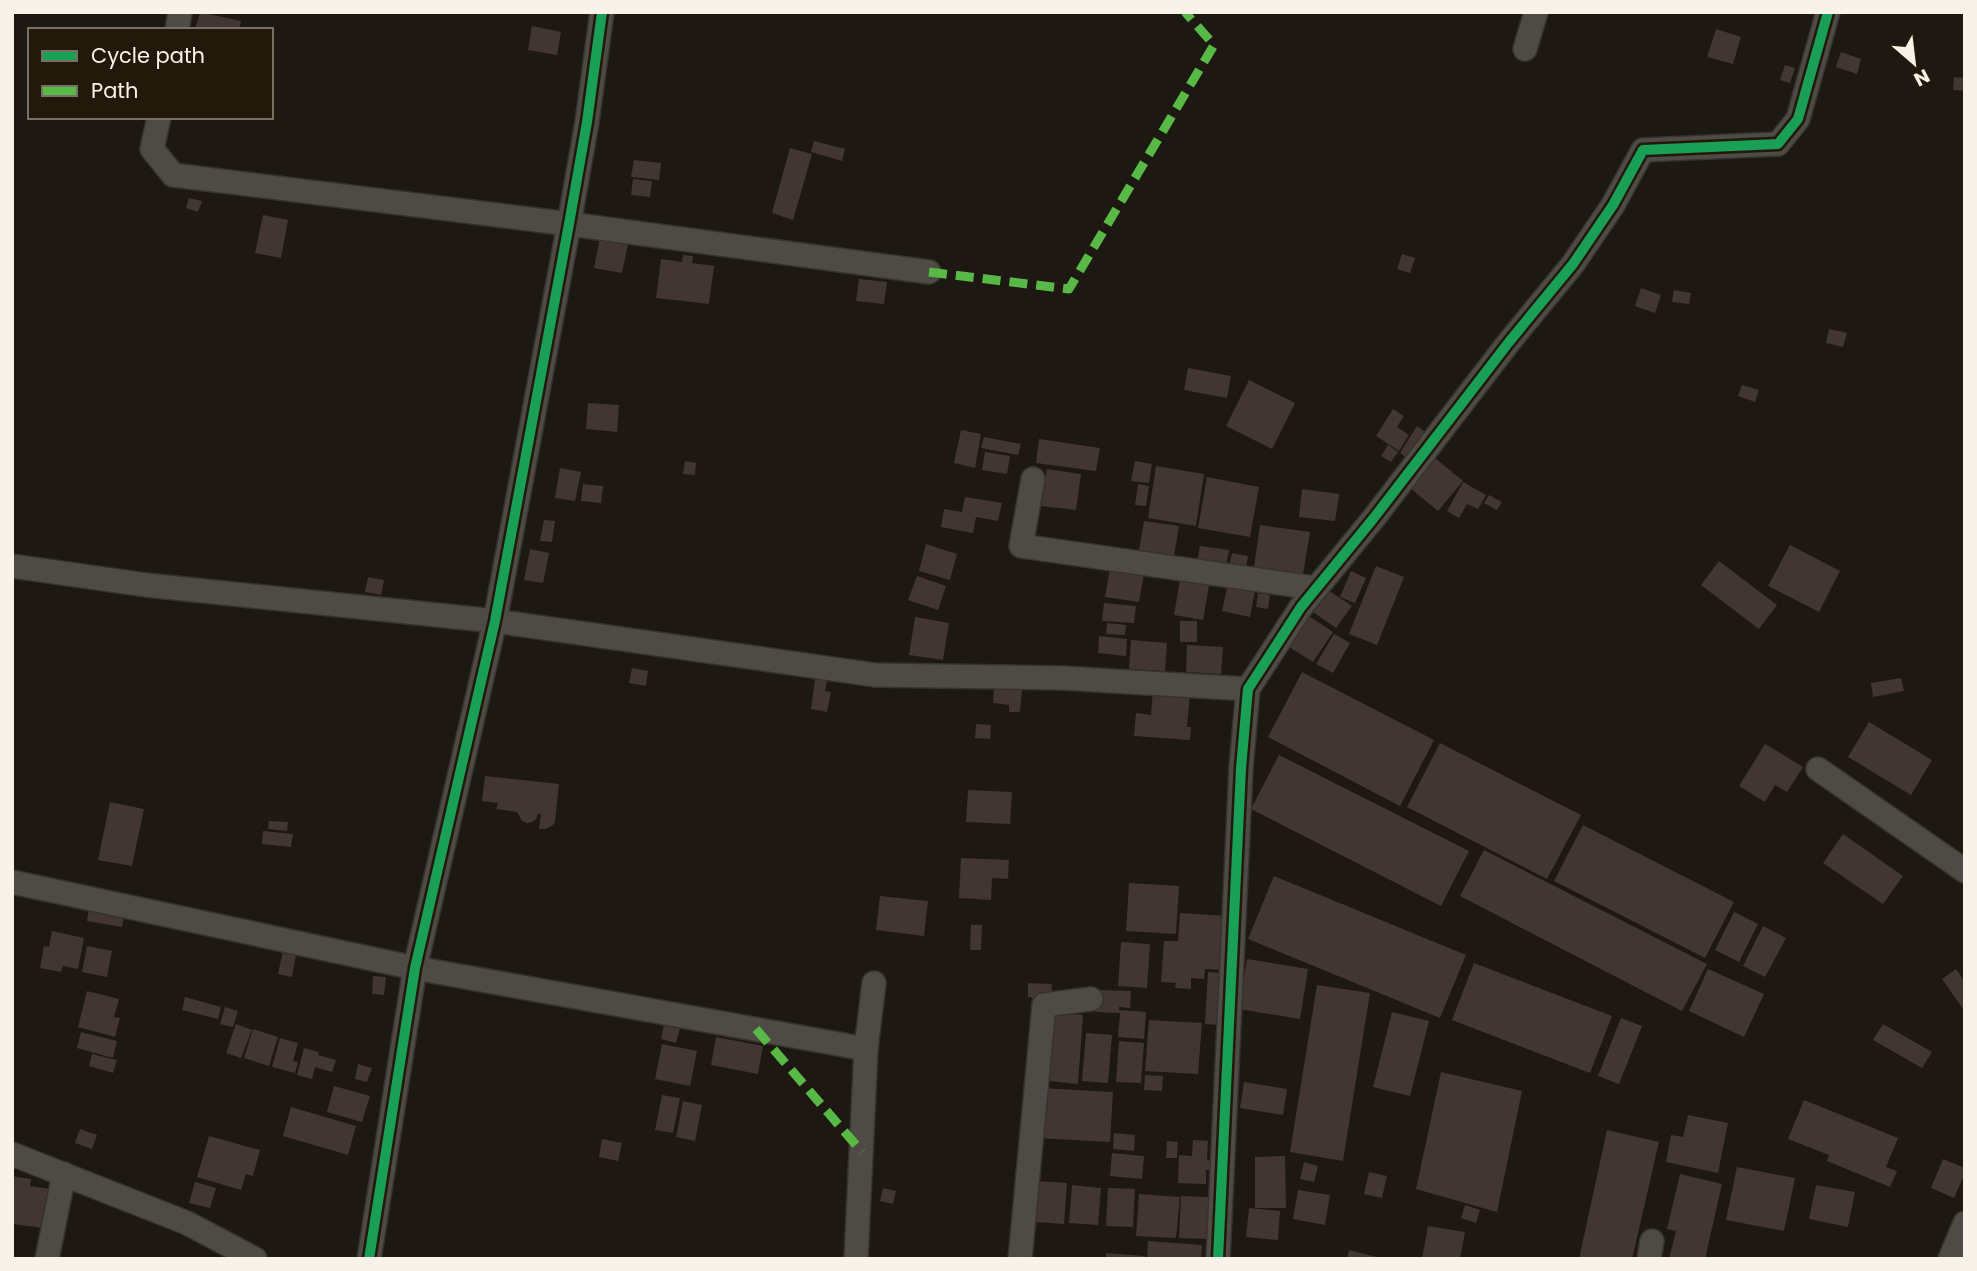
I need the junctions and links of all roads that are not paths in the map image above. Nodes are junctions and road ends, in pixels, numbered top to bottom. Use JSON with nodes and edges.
{"nodes":[{"id":1,"x":602,"y":12,"type":"edge"},
{"id":2,"x":1536,"y":12,"type":"edge"},
{"id":3,"x":1828,"y":12,"type":"edge"},
{"id":4,"x":1525,"y":49,"type":"dead end"},
{"id":5,"x":159,"y":119,"type":"edge"},
{"id":6,"x":569,"y":224,"type":"junction"},
{"id":7,"x":929,"y":272,"type":"dead end"},
{"id":8,"x":1033,"y":479,"type":"dead end"},
{"id":9,"x":12,"y":566,"type":"edge"},
{"id":10,"x":1315,"y":588,"type":"junction"},
{"id":11,"x":495,"y":621,"type":"junction"},
{"id":12,"x":1248,"y":690,"type":"junction"},
{"id":13,"x":1818,"y":769,"type":"dead end"},
{"id":14,"x":1965,"y":871,"type":"edge"},
{"id":15,"x":12,"y":882,"type":"edge"},
{"id":16,"x":415,"y":968,"type":"junction"},
{"id":17,"x":874,"y":983,"type":"dead end"},
{"id":18,"x":1090,"y":999,"type":"dead end"},
{"id":19,"x":866,"y":1049,"type":"junction"},
{"id":20,"x":12,"y":1154,"type":"edge"},
{"id":21,"x":64,"y":1174,"type":"junction"},
{"id":22,"x":1965,"y":1223,"type":"edge"},
{"id":23,"x":47,"y":1259,"type":"edge"},
{"id":24,"x":255,"y":1259,"type":"edge"},
{"id":25,"x":369,"y":1259,"type":"edge"},
{"id":26,"x":856,"y":1259,"type":"edge"},
{"id":27,"x":1020,"y":1259,"type":"edge"},
{"id":28,"x":1218,"y":1259,"type":"edge"},
{"id":29,"x":1950,"y":1259,"type":"edge"}],
"edges":[{"from":1,"to":6,"type":"street"},
{"from":2,"to":4,"type":"street"},
{"from":3,"to":10,"type":"street"},
{"from":5,"to":6,"type":"street"},
{"from":6,"to":7,"type":"street"},
{"from":6,"to":11,"type":"street"},
{"from":8,"to":10,"type":"street"},
{"from":9,"to":11,"type":"street"},
{"from":10,"to":12,"type":"street"},
{"from":11,"to":12,"type":"street"},
{"from":11,"to":16,"type":"street"},
{"from":12,"to":28,"type":"street"},
{"from":13,"to":14,"type":"street"},
{"from":15,"to":16,"type":"street"},
{"from":16,"to":19,"type":"street"},
{"from":16,"to":25,"type":"street"},
{"from":17,"to":19,"type":"street"},
{"from":18,"to":27,"type":"street"},
{"from":19,"to":26,"type":"street"},
{"from":20,"to":21,"type":"street"},
{"from":21,"to":23,"type":"street"},
{"from":21,"to":24,"type":"street"},
{"from":22,"to":29,"type":"street"}]}
